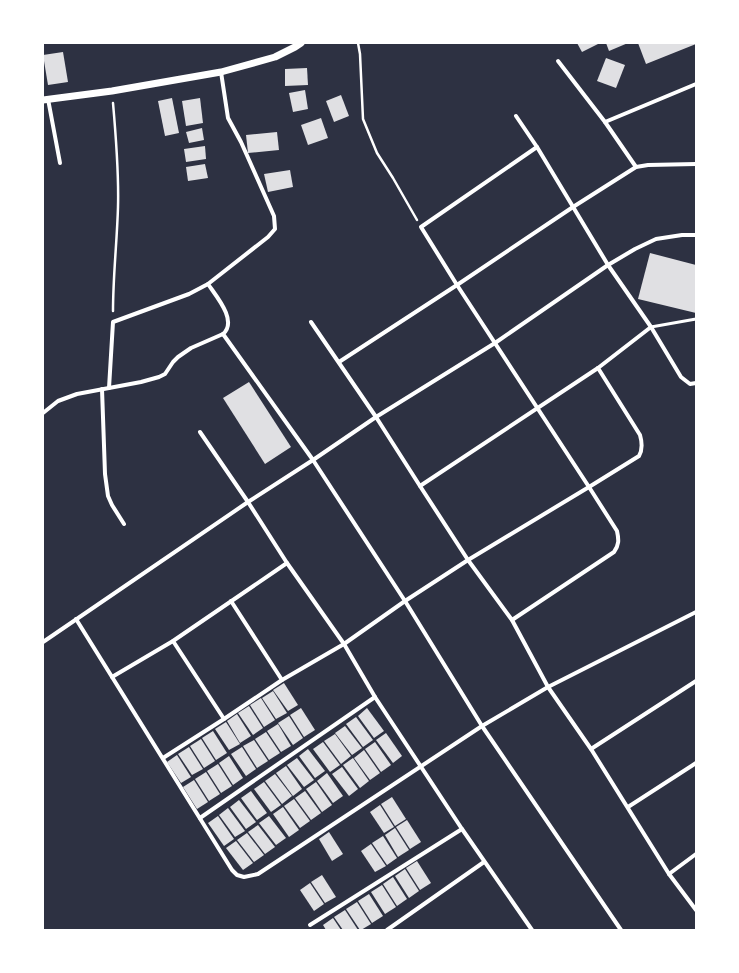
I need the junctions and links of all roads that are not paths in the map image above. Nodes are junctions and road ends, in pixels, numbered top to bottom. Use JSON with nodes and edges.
{"nodes":[{"id":1,"x":301,"y":43,"type":"edge"},
{"id":2,"x":558,"y":61,"type":"dead end"},
{"id":3,"x":221,"y":72,"type":"junction"},
{"id":4,"x":696,"y":84,"type":"edge"},
{"id":5,"x":46,"y":100,"type":"edge"},
{"id":6,"x":516,"y":116,"type":"dead end"},
{"id":7,"x":605,"y":122,"type":"junction"},
{"id":8,"x":537,"y":146,"type":"junction"},
{"id":9,"x":60,"y":163,"type":"dead end"},
{"id":10,"x":696,"y":164,"type":"edge"},
{"id":11,"x":636,"y":168,"type":"junction"},
{"id":12,"x":573,"y":207,"type":"junction"},
{"id":13,"x":696,"y":235,"type":"edge"},
{"id":14,"x":608,"y":265,"type":"junction"},
{"id":15,"x":208,"y":284,"type":"junction"},
{"id":16,"x":457,"y":285,"type":"junction"},
{"id":17,"x":696,"y":319,"type":"edge"},
{"id":18,"x":312,"y":322,"type":"dead end"},
{"id":19,"x":651,"y":327,"type":"junction"},
{"id":20,"x":223,"y":334,"type":"junction"},
{"id":21,"x":495,"y":343,"type":"junction"},
{"id":22,"x":339,"y":362,"type":"junction"},
{"id":23,"x":598,"y":368,"type":"junction"},
{"id":24,"x":696,"y":383,"type":"edge"},
{"id":25,"x":109,"y":388,"type":"junction"},
{"id":26,"x":102,"y":389,"type":"junction"},
{"id":27,"x":538,"y":407,"type":"junction"},
{"id":28,"x":43,"y":413,"type":"edge"},
{"id":29,"x":376,"y":417,"type":"junction"},
{"id":30,"x":200,"y":432,"type":"dead end"},
{"id":31,"x":313,"y":460,"type":"junction"},
{"id":32,"x":420,"y":486,"type":"junction"},
{"id":33,"x":589,"y":487,"type":"junction"},
{"id":34,"x":248,"y":502,"type":"junction"},
{"id":35,"x":124,"y":524,"type":"dead end"},
{"id":36,"x":468,"y":560,"type":"junction"},
{"id":37,"x":288,"y":563,"type":"junction"},
{"id":38,"x":231,"y":601,"type":"junction"},
{"id":39,"x":405,"y":601,"type":"junction"},
{"id":40,"x":696,"y":612,"type":"edge"},
{"id":41,"x":76,"y":619,"type":"junction"},
{"id":42,"x":512,"y":620,"type":"junction"},
{"id":43,"x":173,"y":641,"type":"junction"},
{"id":44,"x":43,"y":642,"type":"edge"},
{"id":45,"x":344,"y":644,"type":"junction"},
{"id":46,"x":112,"y":677,"type":"junction"},
{"id":47,"x":282,"y":680,"type":"junction"},
{"id":48,"x":696,"y":681,"type":"edge"},
{"id":49,"x":548,"y":687,"type":"junction"},
{"id":50,"x":375,"y":697,"type":"junction"},
{"id":51,"x":224,"y":719,"type":"junction"},
{"id":52,"x":482,"y":726,"type":"junction"},
{"id":53,"x":591,"y":749,"type":"junction"},
{"id":54,"x":163,"y":758,"type":"junction"},
{"id":55,"x":696,"y":763,"type":"edge"},
{"id":56,"x":422,"y":766,"type":"junction"},
{"id":57,"x":628,"y":807,"type":"junction"},
{"id":58,"x":200,"y":818,"type":"junction"},
{"id":59,"x":462,"y":830,"type":"junction"},
{"id":60,"x":696,"y":854,"type":"edge"},
{"id":61,"x":484,"y":862,"type":"junction"},
{"id":62,"x":669,"y":874,"type":"junction"},
{"id":63,"x":696,"y":910,"type":"edge"},
{"id":64,"x":310,"y":925,"type":"dead end"},
{"id":65,"x":387,"y":930,"type":"edge"},
{"id":66,"x":532,"y":930,"type":"edge"},
{"id":67,"x":621,"y":930,"type":"edge"}],
"edges":[{"from":1,"to":3,"type":"street"},
{"from":2,"to":7,"type":"street"},
{"from":3,"to":5,"type":"street"},
{"from":3,"to":15,"type":"street"},
{"from":4,"to":7,"type":"street"},
{"from":5,"to":9,"type":"street"},
{"from":6,"to":8,"type":"street"},
{"from":7,"to":11,"type":"street"},
{"from":8,"to":12,"type":"street"},
{"from":8,"to":16,"type":"street"},
{"from":10,"to":11,"type":"street"},
{"from":11,"to":12,"type":"street"},
{"from":12,"to":14,"type":"street"},
{"from":12,"to":16,"type":"street"},
{"from":13,"to":14,"type":"street"},
{"from":14,"to":19,"type":"street"},
{"from":14,"to":21,"type":"street"},
{"from":15,"to":20,"type":"street"},
{"from":15,"to":25,"type":"street"},
{"from":16,"to":21,"type":"street"},
{"from":16,"to":22,"type":"street"},
{"from":17,"to":19,"type":"lane"},
{"from":18,"to":22,"type":"street"},
{"from":19,"to":23,"type":"street"},
{"from":19,"to":24,"type":"street"},
{"from":20,"to":25,"type":"street"},
{"from":20,"to":31,"type":"street"},
{"from":21,"to":27,"type":"street"},
{"from":21,"to":29,"type":"street"},
{"from":22,"to":29,"type":"street"},
{"from":23,"to":27,"type":"street"},
{"from":23,"to":33,"type":"street"},
{"from":25,"to":26,"type":"street"},
{"from":26,"to":28,"type":"street"},
{"from":26,"to":35,"type":"street"},
{"from":27,"to":32,"type":"street"},
{"from":27,"to":33,"type":"street"},
{"from":29,"to":31,"type":"street"},
{"from":29,"to":32,"type":"street"},
{"from":30,"to":34,"type":"street"},
{"from":31,"to":34,"type":"street"},
{"from":31,"to":39,"type":"street"},
{"from":32,"to":36,"type":"street"},
{"from":33,"to":36,"type":"street"},
{"from":33,"to":42,"type":"street"},
{"from":34,"to":37,"type":"street"},
{"from":34,"to":41,"type":"street"},
{"from":36,"to":39,"type":"street"},
{"from":36,"to":42,"type":"street"},
{"from":37,"to":38,"type":"street"},
{"from":37,"to":45,"type":"street"},
{"from":38,"to":43,"type":"street"},
{"from":38,"to":47,"type":"street"},
{"from":39,"to":45,"type":"street"},
{"from":39,"to":52,"type":"street"},
{"from":40,"to":49,"type":"street"},
{"from":41,"to":44,"type":"street"},
{"from":41,"to":46,"type":"street"},
{"from":42,"to":49,"type":"street"},
{"from":43,"to":46,"type":"street"},
{"from":43,"to":51,"type":"street"},
{"from":45,"to":47,"type":"street"},
{"from":45,"to":50,"type":"street"},
{"from":46,"to":54,"type":"street"},
{"from":47,"to":51,"type":"street"},
{"from":48,"to":53,"type":"street"},
{"from":49,"to":52,"type":"street"},
{"from":49,"to":53,"type":"street"},
{"from":50,"to":56,"type":"street"},
{"from":50,"to":58,"type":"street"},
{"from":51,"to":54,"type":"street"},
{"from":52,"to":56,"type":"street"},
{"from":52,"to":67,"type":"street"},
{"from":53,"to":57,"type":"street"},
{"from":54,"to":58,"type":"street"},
{"from":55,"to":57,"type":"street"},
{"from":56,"to":58,"type":"street"},
{"from":56,"to":59,"type":"street"},
{"from":57,"to":62,"type":"street"},
{"from":59,"to":61,"type":"street"},
{"from":59,"to":64,"type":"street"},
{"from":60,"to":62,"type":"street"},
{"from":61,"to":65,"type":"street"},
{"from":61,"to":66,"type":"street"},
{"from":62,"to":63,"type":"street"}]}
